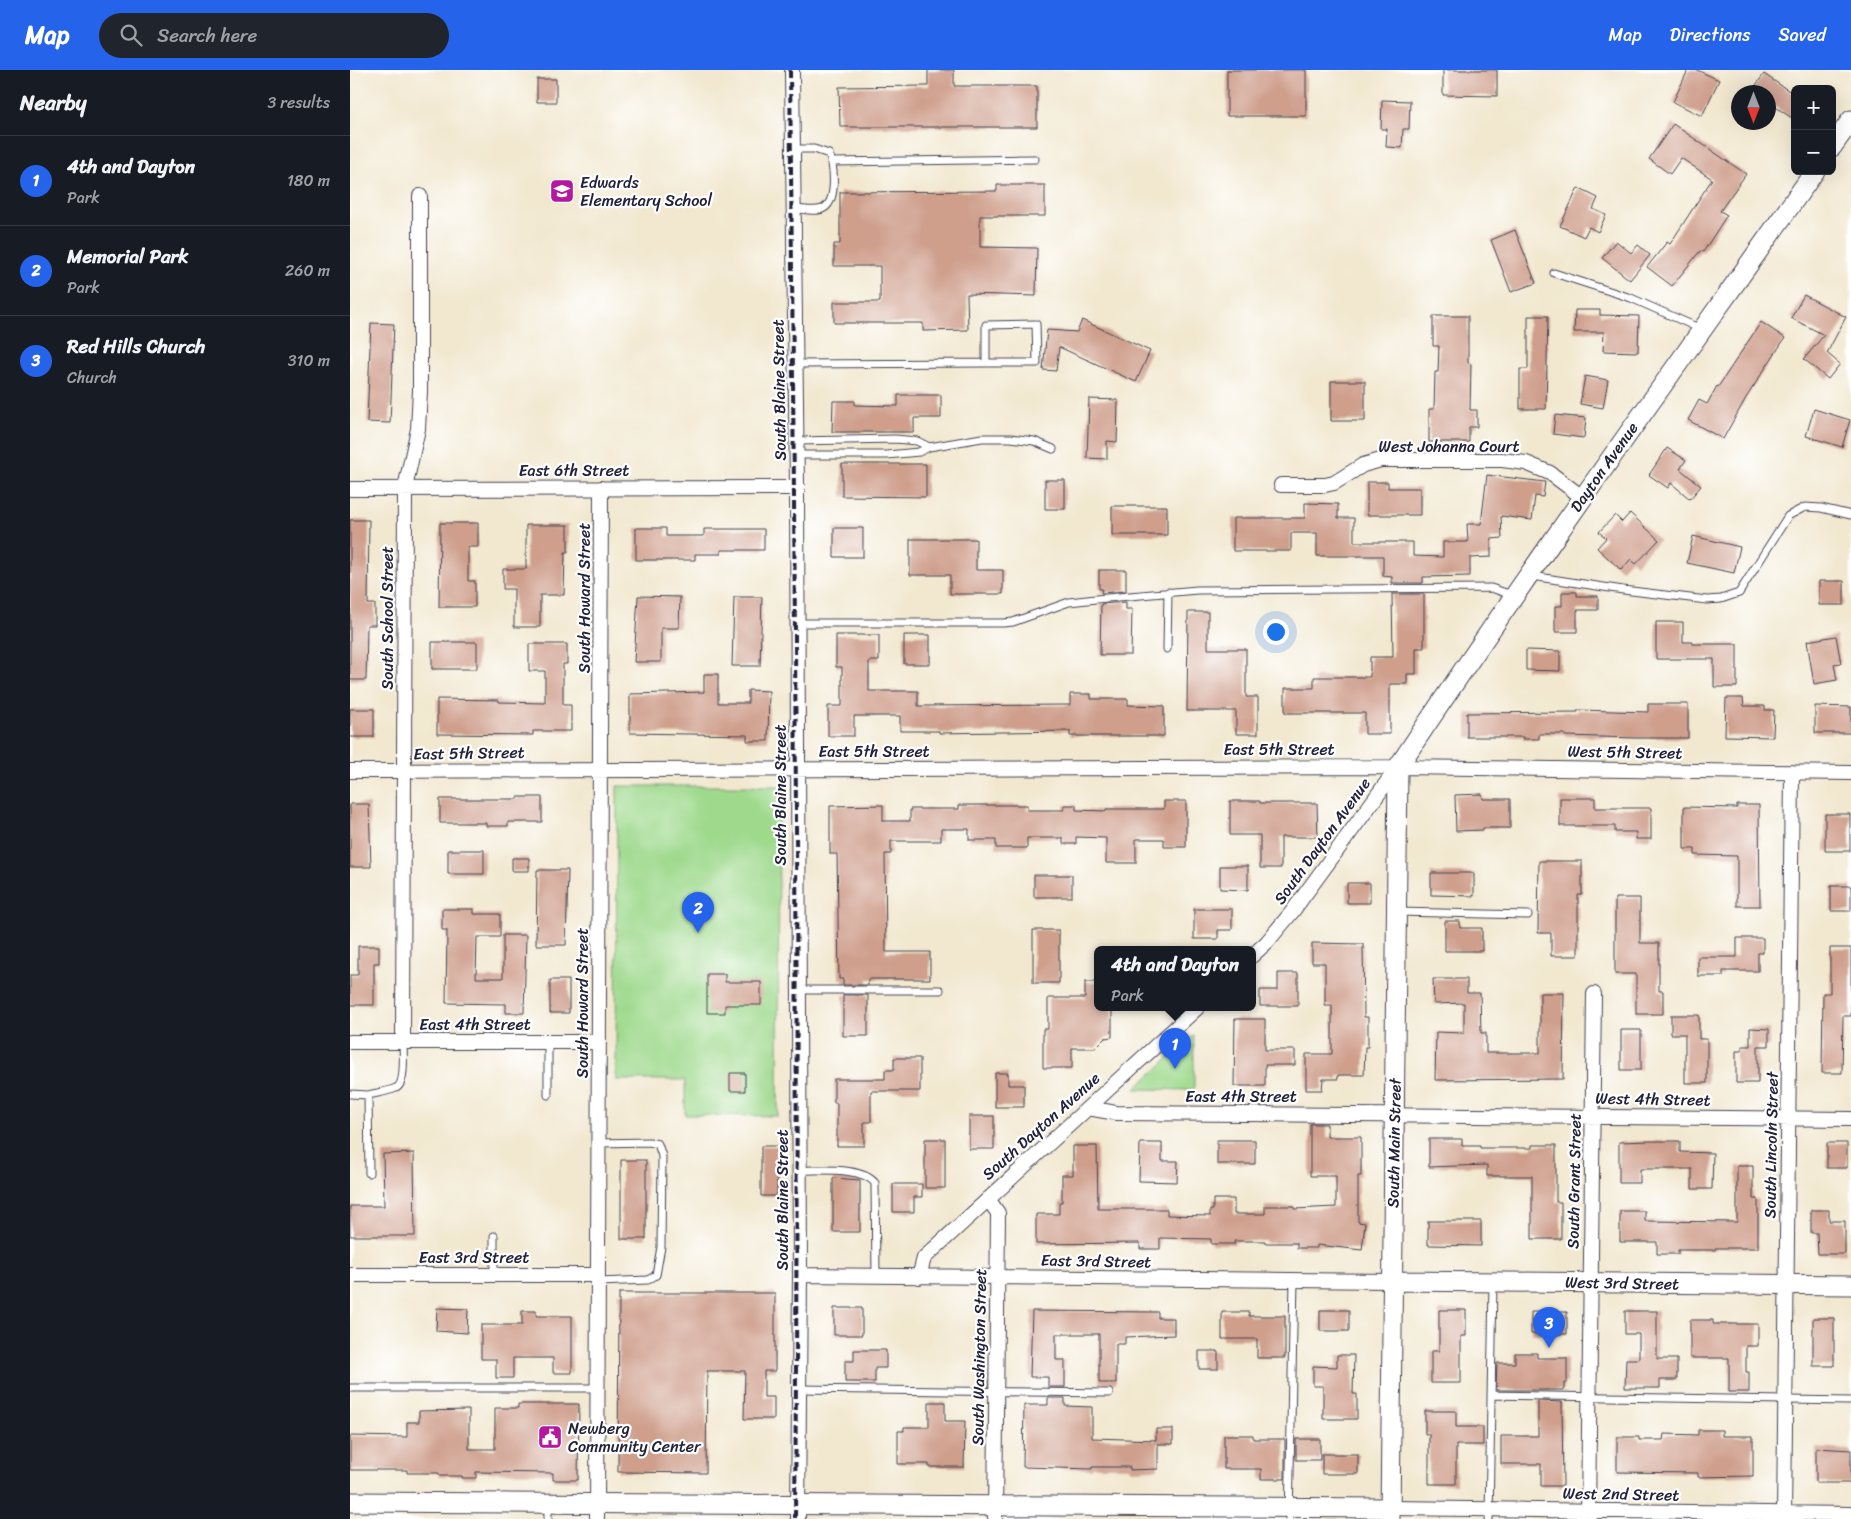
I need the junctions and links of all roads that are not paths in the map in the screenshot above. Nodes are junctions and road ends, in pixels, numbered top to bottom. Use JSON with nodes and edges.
{"nodes":[{"id":1,"x":792,"y":70,"type":"edge"},
{"id":2,"x":1851,"y":120,"type":"edge"},
{"id":3,"x":1836,"y":141,"type":"edge"},
{"id":4,"x":794,"y":149,"type":"junction"},
{"id":5,"x":1035,"y":159,"type":"dead end"},
{"id":6,"x":832,"y":162,"type":"junction"},
{"id":7,"x":1812,"y":175,"type":"edge"},
{"id":8,"x":420,"y":196,"type":"dead end"},
{"id":9,"x":794,"y":210,"type":"junction"},
{"id":10,"x":1554,"y":273,"type":"dead end"},
{"id":11,"x":1702,"y":330,"type":"junction"},
{"id":12,"x":986,"y":363,"type":"junction"},
{"id":13,"x":796,"y":364,"type":"junction"},
{"id":14,"x":929,"y":447,"type":"junction"},
{"id":15,"x":797,"y":448,"type":"junction"},
{"id":16,"x":1054,"y":449,"type":"dead end"},
{"id":17,"x":1281,"y":485,"type":"dead end"},
{"id":18,"x":350,"y":488,"type":"edge"},
{"id":19,"x":405,"y":488,"type":"junction"},
{"id":20,"x":602,"y":488,"type":"junction"},
{"id":21,"x":797,"y":488,"type":"junction"},
{"id":22,"x":1582,"y":497,"type":"junction"},
{"id":23,"x":1851,"y":515,"type":"edge"},
{"id":24,"x":1529,"y":576,"type":"junction"},
{"id":25,"x":1168,"y":592,"type":"junction"},
{"id":26,"x":1515,"y":596,"type":"junction"},
{"id":27,"x":797,"y":623,"type":"junction"},
{"id":28,"x":1167,"y":650,"type":"dead end"},
{"id":29,"x":1398,"y":766,"type":"junction"},
{"id":30,"x":797,"y":768,"type":"junction"},
{"id":31,"x":600,"y":769,"type":"junction"},
{"id":32,"x":350,"y":771,"type":"edge"},
{"id":33,"x":404,"y":771,"type":"junction"},
{"id":34,"x":1792,"y":772,"type":"junction"},
{"id":35,"x":1851,"y":772,"type":"edge"},
{"id":36,"x":1397,"y":912,"type":"junction"},
{"id":37,"x":1528,"y":915,"type":"dead end"},
{"id":38,"x":1256,"y":952,"type":"edge"},
{"id":39,"x":798,"y":990,"type":"junction"},
{"id":40,"x":940,"y":990,"type":"dead end"},
{"id":41,"x":1594,"y":994,"type":"dead end"},
{"id":42,"x":1194,"y":1011,"type":"edge"},
{"id":43,"x":350,"y":1042,"type":"edge"},
{"id":44,"x":403,"y":1042,"type":"junction"},
{"id":45,"x":548,"y":1042,"type":"junction"},
{"id":46,"x":599,"y":1042,"type":"junction"},
{"id":47,"x":350,"y":1094,"type":"edge"},
{"id":48,"x":368,"y":1094,"type":"junction"},
{"id":49,"x":548,"y":1095,"type":"dead end"},
{"id":50,"x":1088,"y":1108,"type":"junction"},
{"id":51,"x":1394,"y":1114,"type":"junction"},
{"id":52,"x":1592,"y":1116,"type":"junction"},
{"id":53,"x":1788,"y":1118,"type":"junction"},
{"id":54,"x":1851,"y":1119,"type":"edge"},
{"id":55,"x":599,"y":1143,"type":"junction"},
{"id":56,"x":799,"y":1170,"type":"junction"},
{"id":57,"x":369,"y":1173,"type":"dead end"},
{"id":58,"x":988,"y":1199,"type":"junction"},
{"id":59,"x":494,"y":1236,"type":"dead end"},
{"id":60,"x":350,"y":1274,"type":"edge"},
{"id":61,"x":494,"y":1275,"type":"junction"},
{"id":62,"x":800,"y":1276,"type":"junction"},
{"id":63,"x":876,"y":1276,"type":"junction"},
{"id":64,"x":919,"y":1277,"type":"junction"},
{"id":65,"x":998,"y":1277,"type":"junction"},
{"id":66,"x":599,"y":1279,"type":"junction"},
{"id":67,"x":1294,"y":1280,"type":"junction"},
{"id":68,"x":1392,"y":1281,"type":"junction"},
{"id":69,"x":1493,"y":1282,"type":"junction"},
{"id":70,"x":1590,"y":1282,"type":"junction"},
{"id":71,"x":1787,"y":1284,"type":"junction"},
{"id":72,"x":1851,"y":1285,"type":"edge"},
{"id":73,"x":350,"y":1388,"type":"edge"},
{"id":74,"x":598,"y":1388,"type":"junction"},
{"id":75,"x":799,"y":1389,"type":"junction"},
{"id":76,"x":997,"y":1392,"type":"junction"},
{"id":77,"x":1109,"y":1393,"type":"dead end"},
{"id":78,"x":1491,"y":1395,"type":"junction"},
{"id":79,"x":1589,"y":1397,"type":"junction"},
{"id":80,"x":1785,"y":1400,"type":"junction"},
{"id":81,"x":1851,"y":1401,"type":"edge"},
{"id":82,"x":350,"y":1502,"type":"edge"},
{"id":83,"x":548,"y":1511,"type":"edge"},
{"id":84,"x":597,"y":1511,"type":"edge"},
{"id":85,"x":798,"y":1512,"type":"edge"},
{"id":86,"x":995,"y":1513,"type":"edge"},
{"id":87,"x":1289,"y":1514,"type":"edge"},
{"id":88,"x":1390,"y":1514,"type":"edge"},
{"id":89,"x":1489,"y":1514,"type":"edge"},
{"id":90,"x":1851,"y":1514,"type":"edge"},
{"id":91,"x":1588,"y":1515,"type":"edge"},
{"id":92,"x":1784,"y":1516,"type":"edge"}],
"edges":[{"from":1,"to":4,"type":"street","name":"South Blaine Street"},
{"from":2,"to":3,"type":"street"},
{"from":4,"to":6,"type":"lane"},
{"from":4,"to":9,"type":"street","name":"South Blaine Street"},
{"from":5,"to":6,"type":"lane"},
{"from":6,"to":9,"type":"lane"},
{"from":7,"to":11,"type":"street","name":"Dayton Avenue"},
{"from":8,"to":19,"type":"street","name":"South School Street"},
{"from":9,"to":13,"type":"street","name":"South Blaine Street"},
{"from":10,"to":11,"type":"lane"},
{"from":11,"to":22,"type":"street","name":"Dayton Avenue"},
{"from":12,"to":12,"type":"lane"},
{"from":12,"to":13,"type":"lane"},
{"from":13,"to":15,"type":"street","name":"South Blaine Street"},
{"from":14,"to":15,"type":"lane"},
{"from":14,"to":15,"type":"lane"},
{"from":14,"to":16,"type":"lane"},
{"from":15,"to":21,"type":"street","name":"South Blaine Street"},
{"from":17,"to":22,"type":"street","name":"West Johanna Court"},
{"from":18,"to":19,"type":"street","name":"East 6th Street"},
{"from":19,"to":20,"type":"street","name":"East 6th Street"},
{"from":19,"to":33,"type":"street","name":"South School Street"},
{"from":20,"to":21,"type":"street","name":"East 6th Street"},
{"from":20,"to":31,"type":"street","name":"South Howard Street"},
{"from":21,"to":27,"type":"street","name":"South Blaine Street"},
{"from":22,"to":24,"type":"street","name":"Dayton Avenue"},
{"from":23,"to":24,"type":"lane"},
{"from":24,"to":26,"type":"street","name":"Dayton Avenue"},
{"from":25,"to":26,"type":"lane"},
{"from":25,"to":27,"type":"lane"},
{"from":25,"to":28,"type":"lane"},
{"from":26,"to":29,"type":"street","name":"Dayton Avenue"},
{"from":27,"to":30,"type":"street","name":"South Blaine Street"},
{"from":29,"to":30,"type":"street","name":"East 5th Street"},
{"from":29,"to":34,"type":"street","name":"West 5th Street"},
{"from":29,"to":36,"type":"street","name":"South Main Street"},
{"from":29,"to":38,"type":"street","name":"South Dayton Avenue"},
{"from":30,"to":31,"type":"street","name":"East 5th Street"},
{"from":30,"to":39,"type":"street","name":"South Blaine Street"},
{"from":31,"to":33,"type":"street","name":"East 5th Street"},
{"from":31,"to":46,"type":"street","name":"South Howard Street"},
{"from":32,"to":33,"type":"street","name":"East 5th Street"},
{"from":33,"to":44,"type":"street","name":"South School Street"},
{"from":34,"to":35,"type":"street","name":"West 5th Street"},
{"from":34,"to":53,"type":"street","name":"South Lincoln Street"},
{"from":36,"to":37,"type":"lane"},
{"from":36,"to":51,"type":"street","name":"South Main Street"},
{"from":39,"to":40,"type":"lane"},
{"from":39,"to":56,"type":"street","name":"South Blaine Street"},
{"from":41,"to":52,"type":"street","name":"South Grant Street"},
{"from":42,"to":50,"type":"street","name":"South Dayton Avenue"},
{"from":43,"to":44,"type":"street","name":"East 4th Street"},
{"from":44,"to":45,"type":"street","name":"East 4th Street"},
{"from":44,"to":48,"type":"lane"},
{"from":45,"to":46,"type":"street","name":"East 4th Street"},
{"from":45,"to":49,"type":"lane"},
{"from":46,"to":55,"type":"street","name":"South Howard Street"},
{"from":47,"to":48,"type":"lane"},
{"from":48,"to":57,"type":"lane"},
{"from":50,"to":51,"type":"street","name":"East 4th Street"},
{"from":50,"to":58,"type":"street","name":"South Dayton Avenue"},
{"from":51,"to":52,"type":"street","name":"West 4th Street"},
{"from":51,"to":68,"type":"street","name":"South Main Street"},
{"from":52,"to":53,"type":"street","name":"West 4th Street"},
{"from":52,"to":70,"type":"street","name":"South Grant Street"},
{"from":53,"to":54,"type":"street","name":"West 4th Street"},
{"from":53,"to":71,"type":"street","name":"South Lincoln Street"},
{"from":55,"to":66,"type":"street","name":"South Howard Street"},
{"from":55,"to":66,"type":"lane"},
{"from":56,"to":62,"type":"street","name":"South Blaine Street"},
{"from":56,"to":63,"type":"lane"},
{"from":58,"to":64,"type":"street","name":"South Dayton Avenue"},
{"from":58,"to":65,"type":"street","name":"South Washington Street"},
{"from":59,"to":61,"type":"lane"},
{"from":60,"to":61,"type":"street","name":"East 3rd Street"},
{"from":61,"to":66,"type":"street","name":"East 3rd Street"},
{"from":62,"to":63,"type":"street","name":"East 3rd Street"},
{"from":62,"to":75,"type":"street","name":"South Blaine Street"},
{"from":63,"to":64,"type":"street","name":"East 3rd Street"},
{"from":64,"to":65,"type":"street","name":"East 3rd Street"},
{"from":65,"to":67,"type":"street","name":"East 3rd Street"},
{"from":65,"to":76,"type":"street","name":"South Washington Street"},
{"from":66,"to":74,"type":"street","name":"South Howard Street"},
{"from":67,"to":68,"type":"street","name":"East 3rd Street"},
{"from":67,"to":87,"type":"lane"},
{"from":68,"to":69,"type":"street","name":"West 3rd Street"},
{"from":68,"to":88,"type":"street","name":"South Main Street"},
{"from":69,"to":70,"type":"street","name":"West 3rd Street"},
{"from":69,"to":78,"type":"lane"},
{"from":70,"to":71,"type":"street","name":"West 3rd Street"},
{"from":70,"to":79,"type":"street","name":"South Grant Street"},
{"from":71,"to":72,"type":"street","name":"West 3rd Street"},
{"from":71,"to":80,"type":"street","name":"South Lincoln Street"},
{"from":73,"to":74,"type":"lane"},
{"from":74,"to":84,"type":"street","name":"South Howard Street"},
{"from":75,"to":76,"type":"lane"},
{"from":75,"to":85,"type":"street","name":"South Blaine Street"},
{"from":76,"to":77,"type":"lane"},
{"from":76,"to":86,"type":"street","name":"South Washington Street"},
{"from":78,"to":79,"type":"lane"},
{"from":78,"to":89,"type":"lane"},
{"from":79,"to":80,"type":"lane"},
{"from":79,"to":91,"type":"street","name":"South Grant Street"},
{"from":80,"to":81,"type":"lane"},
{"from":80,"to":92,"type":"street","name":"South Lincoln Street"},
{"from":82,"to":83,"type":"street"},
{"from":83,"to":84,"type":"street"},
{"from":84,"to":85,"type":"street"},
{"from":85,"to":86,"type":"street"},
{"from":86,"to":87,"type":"street"},
{"from":87,"to":88,"type":"street"},
{"from":88,"to":89,"type":"street","name":"West 2nd Street"},
{"from":89,"to":91,"type":"street","name":"West 2nd Street"},
{"from":90,"to":92,"type":"street","name":"West 2nd Street"},
{"from":91,"to":92,"type":"street","name":"West 2nd Street"}]}
